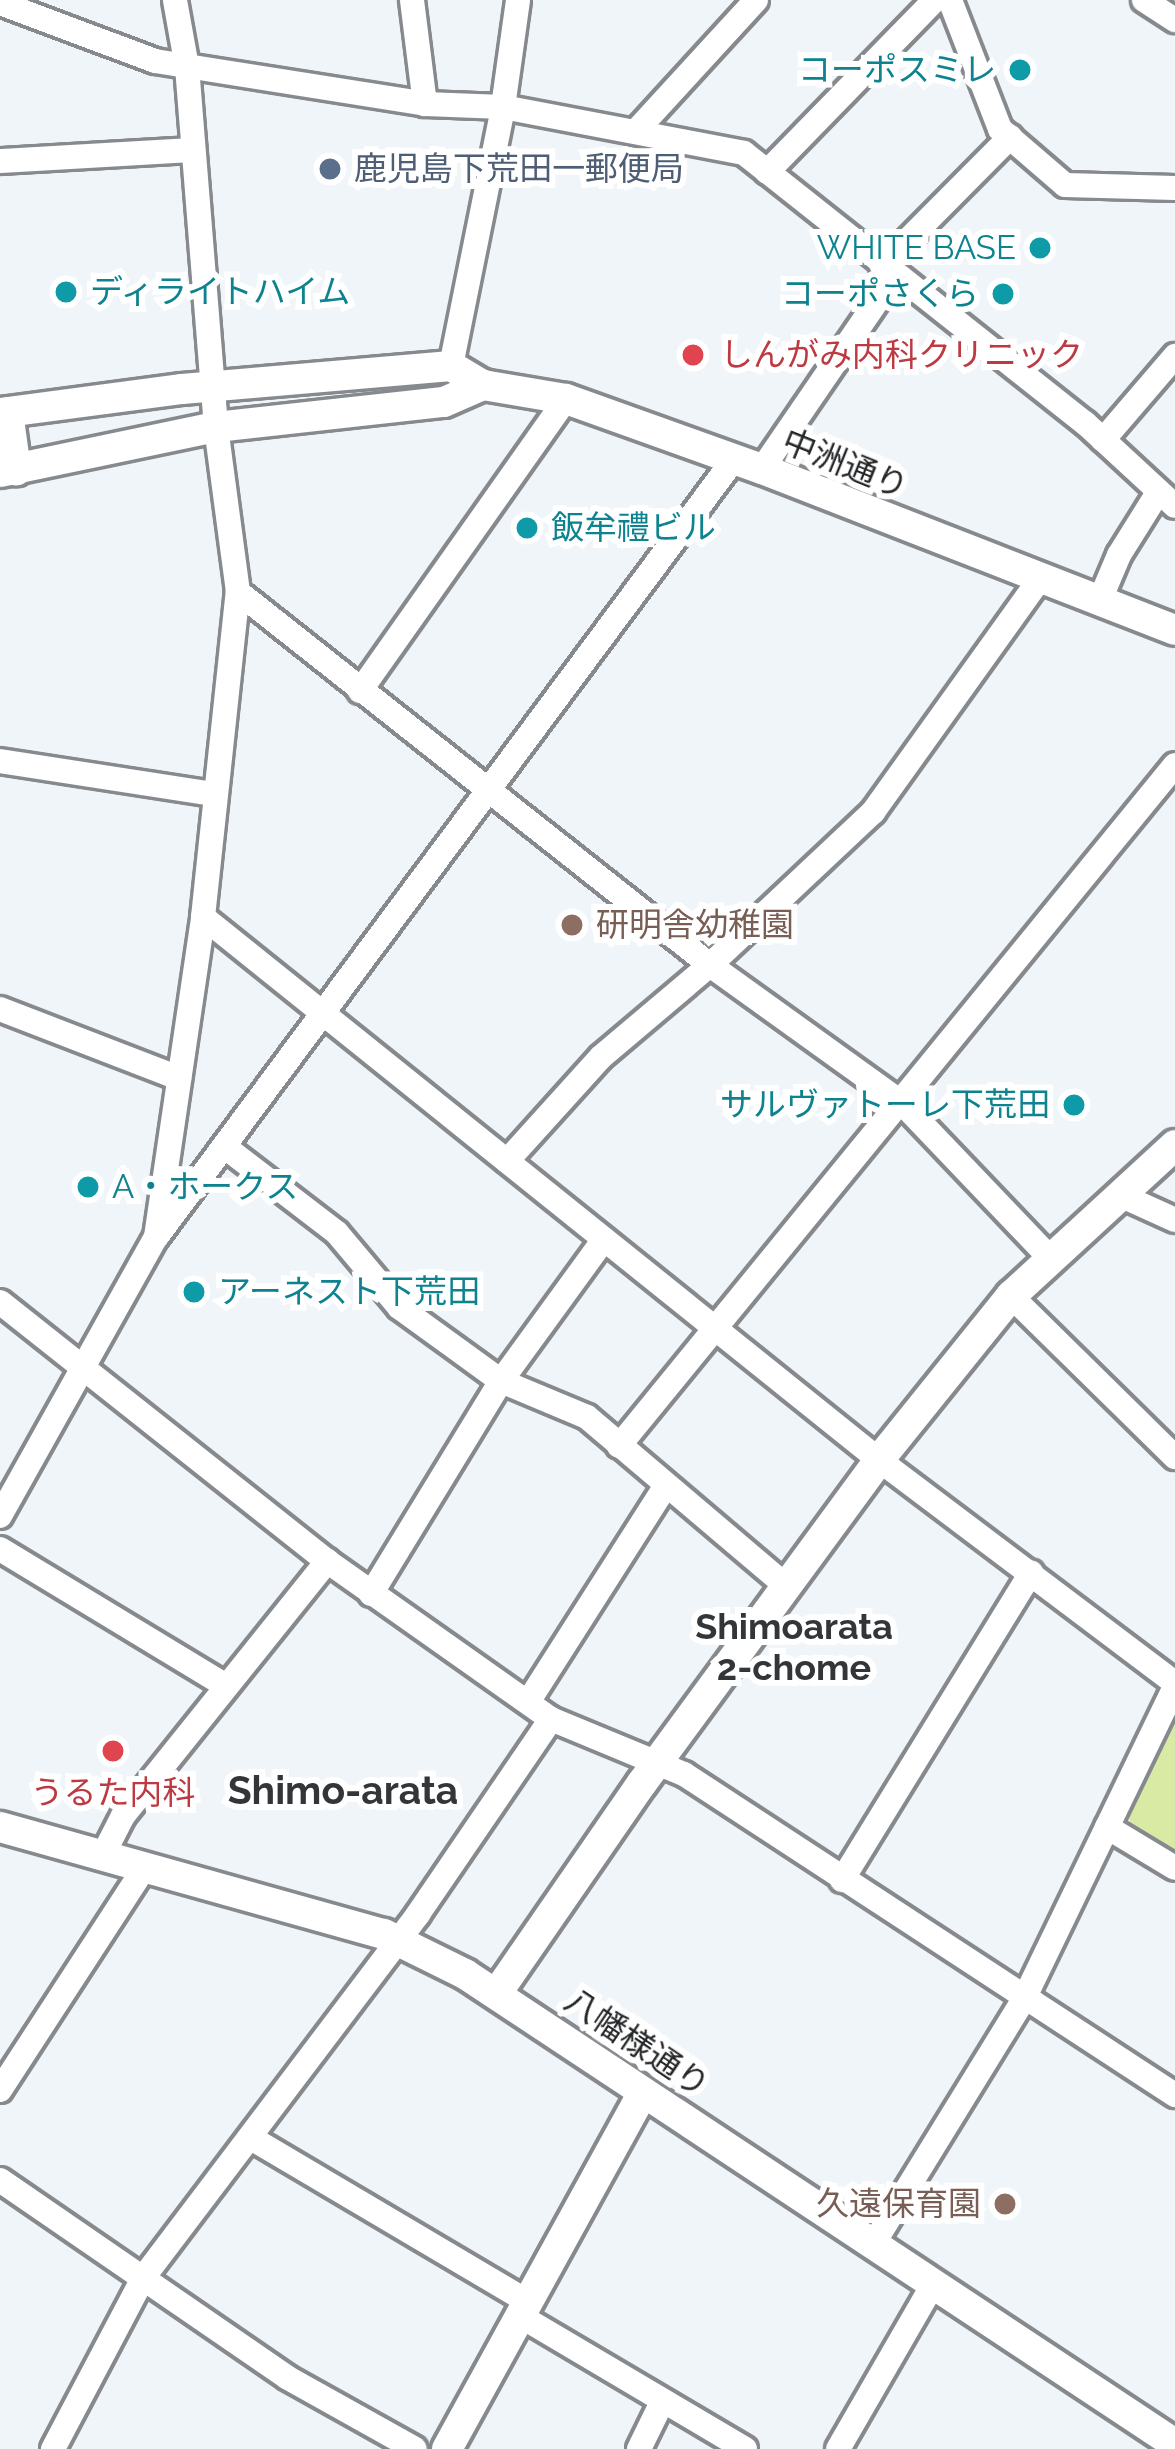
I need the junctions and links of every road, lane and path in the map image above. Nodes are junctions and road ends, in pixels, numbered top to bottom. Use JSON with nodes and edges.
{"nodes":[{"id":1,"x":175,"y":0,"type":"edge"},
{"id":2,"x":412,"y":0,"type":"edge"},
{"id":3,"x":518,"y":0,"type":"edge"},
{"id":4,"x":756,"y":0,"type":"edge"},
{"id":5,"x":935,"y":0,"type":"edge"},
{"id":6,"x":950,"y":0,"type":"edge"},
{"id":7,"x":1144,"y":0,"type":"edge"},
{"id":8,"x":0,"y":3,"type":"edge"},
{"id":9,"x":1175,"y":20,"type":"edge"},
{"id":10,"x":187,"y":67,"type":"junction"},
{"id":11,"x":425,"y":104,"type":"junction"},
{"id":12,"x":503,"y":107,"type":"junction"},
{"id":13,"x":637,"y":130,"type":"junction"},
{"id":14,"x":1010,"y":137,"type":"junction"},
{"id":15,"x":193,"y":150,"type":"junction"},
{"id":16,"x":0,"y":161,"type":"edge"},
{"id":17,"x":767,"y":172,"type":"junction"},
{"id":18,"x":1175,"y":188,"type":"edge"},
{"id":19,"x":888,"y":271,"type":"junction"},
{"id":20,"x":1175,"y":356,"type":"edge"},
{"id":21,"x":451,"y":366,"type":"junction"},
{"id":22,"x":483,"y":386,"type":"junction"},
{"id":23,"x":212,"y":388,"type":"junction"},
{"id":24,"x":566,"y":399,"type":"junction"},
{"id":25,"x":4,"y":412,"type":"edge"},
{"id":26,"x":216,"y":427,"type":"junction"},
{"id":27,"x":1103,"y":440,"type":"junction"},
{"id":28,"x":748,"y":464,"type":"junction"},
{"id":29,"x":8,"y":471,"type":"edge"},
{"id":30,"x":1167,"y":499,"type":"edge"},
{"id":31,"x":1040,"y":580,"type":"junction"},
{"id":32,"x":238,"y":592,"type":"junction"},
{"id":33,"x":1100,"y":600,"type":"junction"},
{"id":34,"x":1175,"y":630,"type":"edge"},
{"id":35,"x":360,"y":691,"type":"junction"},
{"id":36,"x":0,"y":761,"type":"edge"},
{"id":37,"x":1175,"y":765,"type":"edge"},
{"id":38,"x":489,"y":792,"type":"junction"},
{"id":39,"x":213,"y":794,"type":"junction"},
{"id":40,"x":203,"y":917,"type":"junction"},
{"id":41,"x":710,"y":965,"type":"junction"},
{"id":42,"x":0,"y":1009,"type":"edge"},
{"id":43,"x":321,"y":1012,"type":"junction"},
{"id":44,"x":179,"y":1078,"type":"junction"},
{"id":45,"x":902,"y":1103,"type":"junction"},
{"id":46,"x":1175,"y":1145,"type":"edge"},
{"id":47,"x":225,"y":1148,"type":"junction"},
{"id":48,"x":507,"y":1161,"type":"junction"},
{"id":49,"x":1120,"y":1196,"type":"junction"},
{"id":50,"x":1175,"y":1220,"type":"edge"},
{"id":51,"x":157,"y":1237,"type":"junction"},
{"id":52,"x":604,"y":1239,"type":"junction"},
{"id":53,"x":1051,"y":1259,"type":"junction"},
{"id":54,"x":1011,"y":1296,"type":"junction"},
{"id":55,"x":0,"y":1302,"type":"edge"},
{"id":56,"x":718,"y":1331,"type":"junction"},
{"id":57,"x":80,"y":1370,"type":"junction"},
{"id":58,"x":501,"y":1381,"type":"junction"},
{"id":59,"x":619,"y":1446,"type":"junction"},
{"id":60,"x":1175,"y":1457,"type":"edge"},
{"id":61,"x":879,"y":1460,"type":"junction"},
{"id":62,"x":665,"y":1487,"type":"junction"},
{"id":63,"x":0,"y":1516,"type":"edge"},
{"id":64,"x":0,"y":1550,"type":"edge"},
{"id":65,"x":327,"y":1561,"type":"junction"},
{"id":66,"x":1030,"y":1574,"type":"junction"},
{"id":67,"x":786,"y":1586,"type":"junction"},
{"id":68,"x":371,"y":1594,"type":"junction"},
{"id":69,"x":1175,"y":1685,"type":"edge"},
{"id":70,"x":226,"y":1686,"type":"junction"},
{"id":71,"x":528,"y":1702,"type":"junction"},
{"id":72,"x":551,"y":1720,"type":"junction"},
{"id":73,"x":658,"y":1762,"type":"junction"},
{"id":74,"x":0,"y":1827,"type":"edge"},
{"id":75,"x":1107,"y":1827,"type":"junction"},
{"id":76,"x":103,"y":1855,"type":"junction"},
{"id":77,"x":145,"y":1867,"type":"junction"},
{"id":78,"x":1175,"y":1868,"type":"edge"},
{"id":79,"x":842,"y":1880,"type":"junction"},
{"id":80,"x":398,"y":1941,"type":"junction"},
{"id":81,"x":497,"y":1993,"type":"junction"},
{"id":82,"x":1024,"y":1999,"type":"junction"},
{"id":83,"x":0,"y":2090,"type":"edge"},
{"id":84,"x":644,"y":2092,"type":"junction"},
{"id":85,"x":1175,"y":2095,"type":"edge"},
{"id":86,"x":251,"y":2138,"type":"junction"},
{"id":87,"x":0,"y":2180,"type":"edge"},
{"id":88,"x":872,"y":2246,"type":"junction"},
{"id":89,"x":143,"y":2278,"type":"junction"},
{"id":90,"x":932,"y":2287,"type":"junction"},
{"id":91,"x":526,"y":2310,"type":"junction"},
{"id":92,"x":661,"y":2404,"type":"junction"},
{"id":93,"x":1175,"y":2444,"type":"edge"},
{"id":94,"x":53,"y":2449,"type":"edge"},
{"id":95,"x":416,"y":2449,"type":"edge"},
{"id":96,"x":447,"y":2449,"type":"edge"},
{"id":97,"x":639,"y":2449,"type":"edge"},
{"id":98,"x":745,"y":2449,"type":"edge"},
{"id":99,"x":838,"y":2449,"type":"edge"}],
"edges":[{"from":1,"to":10,"type":"street"},
{"from":2,"to":11,"type":"street"},
{"from":3,"to":12,"type":"street"},
{"from":4,"to":13,"type":"street"},
{"from":5,"to":17,"type":"street"},
{"from":6,"to":14,"type":"street"},
{"from":7,"to":9,"type":"street"},
{"from":8,"to":10,"type":"street"},
{"from":10,"to":11,"type":"street"},
{"from":10,"to":15,"type":"street"},
{"from":11,"to":12,"type":"street"},
{"from":12,"to":13,"type":"street"},
{"from":12,"to":21,"type":"street"},
{"from":13,"to":17,"type":"street"},
{"from":14,"to":18,"type":"street"},
{"from":14,"to":19,"type":"street"},
{"from":15,"to":16,"type":"street"},
{"from":15,"to":23,"type":"street"},
{"from":17,"to":19,"type":"street"},
{"from":19,"to":27,"type":"street"},
{"from":19,"to":28,"type":"street"},
{"from":20,"to":27,"type":"street"},
{"from":21,"to":22,"type":"street","name":"中洲通り"},
{"from":21,"to":23,"type":"street"},
{"from":22,"to":24,"type":"street","name":"中洲通り"},
{"from":22,"to":26,"type":"street","name":"中洲通り"},
{"from":23,"to":25,"type":"street"},
{"from":23,"to":26,"type":"street"},
{"from":24,"to":28,"type":"street","name":"中洲通り"},
{"from":24,"to":35,"type":"street"},
{"from":25,"to":29,"type":"street"},
{"from":26,"to":29,"type":"street","name":"中洲通り"},
{"from":26,"to":32,"type":"street"},
{"from":27,"to":30,"type":"street"},
{"from":28,"to":31,"type":"street","name":"中洲通り"},
{"from":28,"to":38,"type":"street"},
{"from":30,"to":33,"type":"street"},
{"from":31,"to":33,"type":"street","name":"中洲通り"},
{"from":31,"to":41,"type":"street"},
{"from":32,"to":35,"type":"street"},
{"from":32,"to":39,"type":"street"},
{"from":33,"to":34,"type":"street","name":"中洲通り"},
{"from":35,"to":38,"type":"street"},
{"from":36,"to":39,"type":"street"},
{"from":37,"to":45,"type":"street"},
{"from":38,"to":41,"type":"street"},
{"from":38,"to":43,"type":"street"},
{"from":39,"to":40,"type":"street"},
{"from":40,"to":43,"type":"street"},
{"from":40,"to":44,"type":"street"},
{"from":41,"to":45,"type":"street"},
{"from":41,"to":48,"type":"street"},
{"from":42,"to":44,"type":"street"},
{"from":43,"to":47,"type":"street"},
{"from":43,"to":48,"type":"street"},
{"from":44,"to":51,"type":"street"},
{"from":45,"to":53,"type":"street"},
{"from":45,"to":56,"type":"street"},
{"from":46,"to":49,"type":"street"},
{"from":47,"to":51,"type":"street"},
{"from":47,"to":58,"type":"street"},
{"from":48,"to":52,"type":"street"},
{"from":49,"to":50,"type":"street"},
{"from":49,"to":53,"type":"street"},
{"from":51,"to":57,"type":"street"},
{"from":52,"to":56,"type":"street"},
{"from":52,"to":58,"type":"street"},
{"from":53,"to":54,"type":"street"},
{"from":54,"to":60,"type":"street"},
{"from":54,"to":61,"type":"street"},
{"from":55,"to":57,"type":"street"},
{"from":56,"to":59,"type":"street"},
{"from":56,"to":61,"type":"street"},
{"from":57,"to":63,"type":"street"},
{"from":57,"to":65,"type":"street"},
{"from":58,"to":59,"type":"street"},
{"from":58,"to":68,"type":"street"},
{"from":59,"to":62,"type":"street"},
{"from":61,"to":66,"type":"street"},
{"from":61,"to":67,"type":"street"},
{"from":62,"to":67,"type":"street"},
{"from":62,"to":71,"type":"street"},
{"from":64,"to":70,"type":"street"},
{"from":65,"to":68,"type":"street"},
{"from":65,"to":70,"type":"street"},
{"from":66,"to":69,"type":"street"},
{"from":66,"to":79,"type":"street"},
{"from":67,"to":73,"type":"street"},
{"from":68,"to":71,"type":"street"},
{"from":69,"to":75,"type":"street"},
{"from":70,"to":76,"type":"street"},
{"from":71,"to":72,"type":"street"},
{"from":72,"to":73,"type":"street"},
{"from":72,"to":80,"type":"street"},
{"from":73,"to":79,"type":"street"},
{"from":73,"to":81,"type":"street"},
{"from":74,"to":76,"type":"street","name":"八幡様通り"},
{"from":75,"to":78,"type":"street"},
{"from":75,"to":82,"type":"street"},
{"from":76,"to":77,"type":"street","name":"八幡様通り"},
{"from":77,"to":80,"type":"street","name":"八幡様通り"},
{"from":77,"to":83,"type":"street"},
{"from":79,"to":82,"type":"street"},
{"from":80,"to":81,"type":"street","name":"八幡様通り"},
{"from":80,"to":86,"type":"street"},
{"from":81,"to":84,"type":"street","name":"八幡様通り"},
{"from":82,"to":85,"type":"street"},
{"from":82,"to":88,"type":"street"},
{"from":84,"to":88,"type":"street","name":"八幡様通り"},
{"from":84,"to":91,"type":"street"},
{"from":86,"to":89,"type":"street"},
{"from":86,"to":91,"type":"street"},
{"from":87,"to":89,"type":"street"},
{"from":88,"to":90,"type":"street","name":"八幡様通り"},
{"from":89,"to":94,"type":"street"},
{"from":89,"to":95,"type":"street"},
{"from":90,"to":93,"type":"street","name":"八幡様通り"},
{"from":90,"to":99,"type":"street"},
{"from":91,"to":92,"type":"street"},
{"from":91,"to":96,"type":"street"},
{"from":92,"to":97,"type":"street"},
{"from":92,"to":98,"type":"street"}]}
